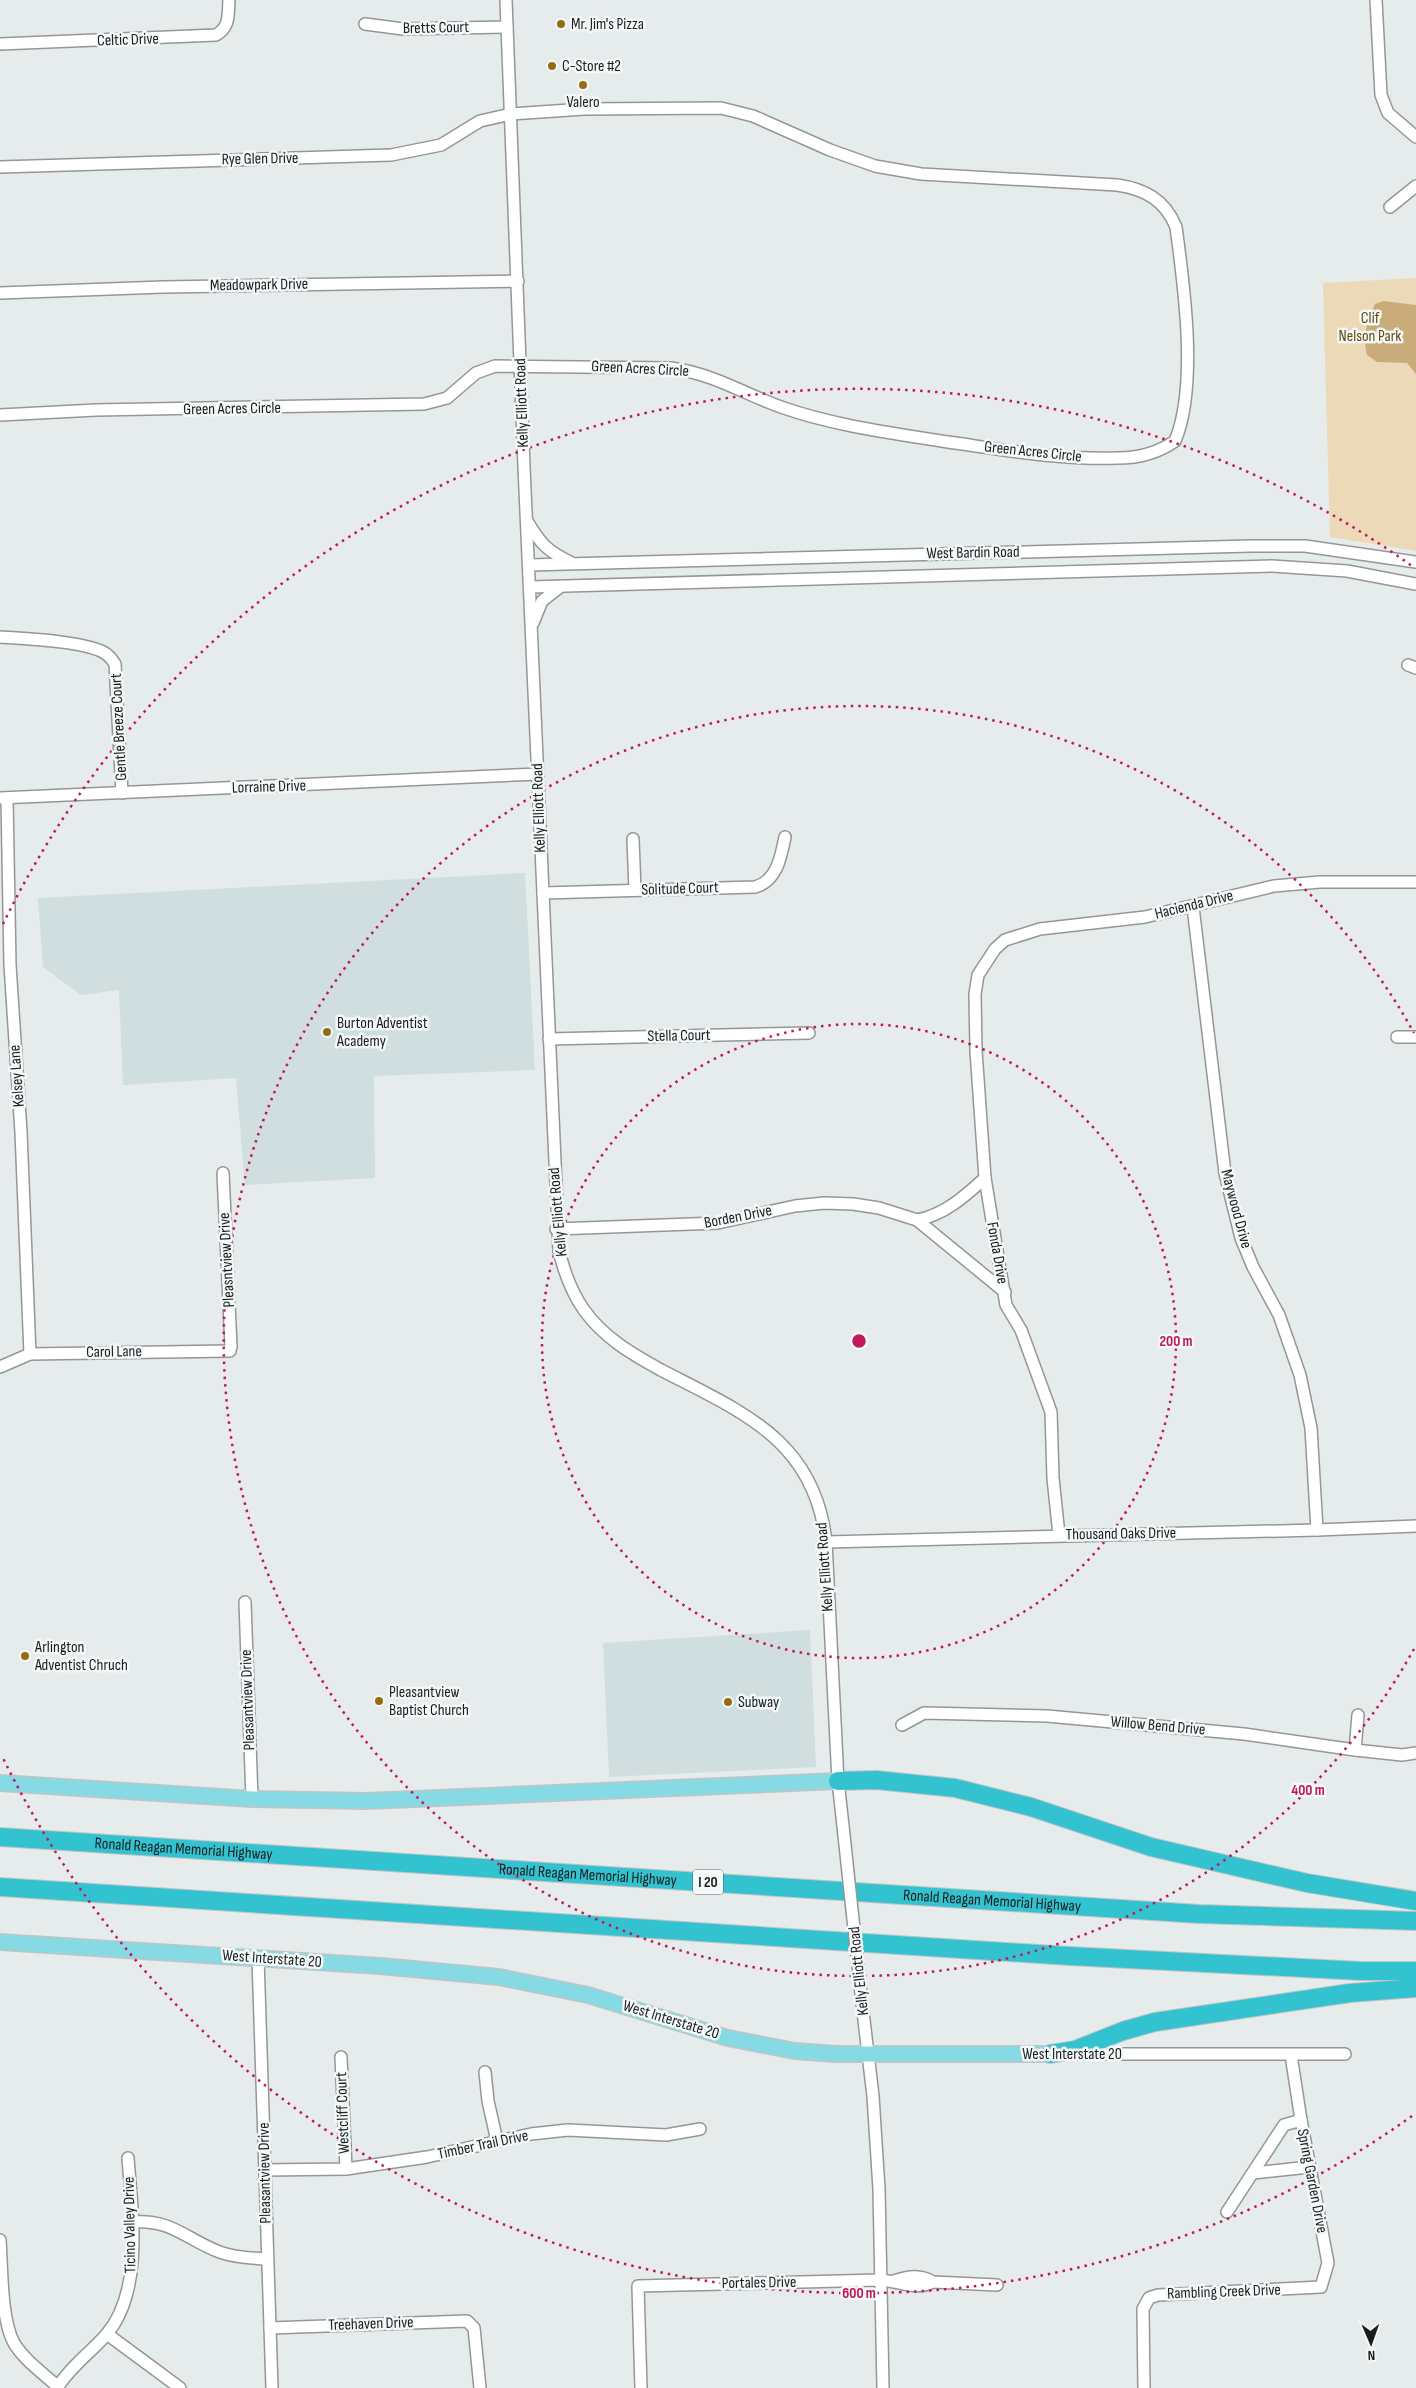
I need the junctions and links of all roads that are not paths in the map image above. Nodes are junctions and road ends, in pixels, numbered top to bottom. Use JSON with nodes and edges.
{"nodes":[{"id":1,"x":229,"y":0,"type":"edge"},
{"id":2,"x":506,"y":0,"type":"edge"},
{"id":3,"x":1376,"y":0,"type":"edge"},
{"id":4,"x":365,"y":24,"type":"dead end"},
{"id":5,"x":507,"y":27,"type":"junction"},
{"id":6,"x":0,"y":44,"type":"edge"},
{"id":7,"x":511,"y":114,"type":"junction"},
{"id":8,"x":1416,"y":138,"type":"edge"},
{"id":9,"x":0,"y":167,"type":"edge"},
{"id":10,"x":1416,"y":186,"type":"edge"},
{"id":11,"x":1390,"y":207,"type":"dead end"},
{"id":12,"x":518,"y":281,"type":"junction"},
{"id":13,"x":0,"y":293,"type":"edge"},
{"id":14,"x":521,"y":365,"type":"junction"},
{"id":15,"x":0,"y":415,"type":"edge"},
{"id":16,"x":526,"y":519,"type":"junction"},
{"id":17,"x":1350,"y":551,"type":"junction"},
{"id":18,"x":1416,"y":562,"type":"edge"},
{"id":19,"x":572,"y":563,"type":"junction"},
{"id":20,"x":528,"y":565,"type":"junction"},
{"id":21,"x":1347,"y":571,"type":"junction"},
{"id":22,"x":1416,"y":584,"type":"edge"},
{"id":23,"x":560,"y":587,"type":"junction"},
{"id":24,"x":530,"y":588,"type":"junction"},
{"id":25,"x":532,"y":627,"type":"junction"},
{"id":26,"x":0,"y":637,"type":"edge"},
{"id":27,"x":538,"y":774,"type":"junction"},
{"id":28,"x":122,"y":793,"type":"junction"},
{"id":29,"x":4,"y":798,"type":"edge"},
{"id":30,"x":785,"y":837,"type":"dead end"},
{"id":31,"x":633,"y":839,"type":"dead end"},
{"id":32,"x":1416,"y":882,"type":"edge"},
{"id":33,"x":635,"y":890,"type":"junction"},
{"id":34,"x":542,"y":894,"type":"junction"},
{"id":35,"x":1193,"y":906,"type":"junction"},
{"id":36,"x":985,"y":964,"type":"joint"},
{"id":37,"x":809,"y":1033,"type":"dead end"},
{"id":38,"x":1397,"y":1037,"type":"dead end"},
{"id":39,"x":1416,"y":1037,"type":"edge"},
{"id":40,"x":549,"y":1039,"type":"junction"},
{"id":41,"x":223,"y":1173,"type":"dead end"},
{"id":42,"x":985,"y":1178,"type":"junction"},
{"id":43,"x":917,"y":1220,"type":"junction"},
{"id":44,"x":556,"y":1228,"type":"junction"},
{"id":45,"x":1005,"y":1292,"type":"junction"},
{"id":46,"x":230,"y":1349,"type":"joint"},
{"id":47,"x":30,"y":1354,"type":"junction"},
{"id":48,"x":0,"y":1367,"type":"edge"},
{"id":49,"x":1416,"y":1526,"type":"edge"},
{"id":50,"x":1316,"y":1530,"type":"junction"},
{"id":51,"x":1059,"y":1535,"type":"junction"},
{"id":52,"x":826,"y":1542,"type":"junction"},
{"id":53,"x":245,"y":1602,"type":"dead end"},
{"id":54,"x":1358,"y":1715,"type":"dead end"},
{"id":55,"x":902,"y":1725,"type":"dead end"},
{"id":56,"x":1355,"y":1750,"type":"junction"},
{"id":57,"x":1416,"y":1753,"type":"edge"},
{"id":58,"x":838,"y":1781,"type":"junction"},
{"id":59,"x":0,"y":1783,"type":"edge"},
{"id":60,"x":252,"y":1799,"type":"junction"},
{"id":61,"x":0,"y":1837,"type":"edge"},
{"id":62,"x":0,"y":1887,"type":"edge"},
{"id":63,"x":1416,"y":1901,"type":"edge"},
{"id":64,"x":1416,"y":1921,"type":"edge"},
{"id":65,"x":0,"y":1942,"type":"edge"},
{"id":66,"x":258,"y":1958,"type":"junction"},
{"id":67,"x":1416,"y":1971,"type":"edge"},
{"id":68,"x":1416,"y":1988,"type":"edge"},
{"id":69,"x":868,"y":2053,"type":"junction"},
{"id":70,"x":1050,"y":2054,"type":"junction"},
{"id":71,"x":1345,"y":2054,"type":"dead end"},
{"id":72,"x":1291,"y":2055,"type":"junction"},
{"id":73,"x":341,"y":2057,"type":"dead end"},
{"id":74,"x":485,"y":2072,"type":"dead end"},
{"id":75,"x":1301,"y":2120,"type":"junction"},
{"id":76,"x":700,"y":2129,"type":"dead end"},
{"id":77,"x":497,"y":2141,"type":"junction"},
{"id":78,"x":128,"y":2158,"type":"dead end"},
{"id":79,"x":1309,"y":2167,"type":"junction"},
{"id":80,"x":346,"y":2169,"type":"junction"},
{"id":81,"x":265,"y":2170,"type":"junction"},
{"id":82,"x":1253,"y":2173,"type":"junction"},
{"id":83,"x":1228,"y":2212,"type":"dead end"},
{"id":84,"x":133,"y":2222,"type":"junction"},
{"id":85,"x":0,"y":2240,"type":"edge"},
{"id":86,"x":266,"y":2259,"type":"junction"},
{"id":87,"x":880,"y":2280,"type":"junction"},
{"id":88,"x":997,"y":2285,"type":"dead end"},
{"id":89,"x":1302,"y":2289,"type":"joint"},
{"id":90,"x":270,"y":2328,"type":"junction"},
{"id":91,"x":107,"y":2334,"type":"junction"},
{"id":92,"x":57,"y":2387,"type":"edge"},
{"id":93,"x":180,"y":2388,"type":"edge"},
{"id":94,"x":272,"y":2388,"type":"edge"},
{"id":95,"x":480,"y":2388,"type":"edge"},
{"id":96,"x":641,"y":2388,"type":"edge"},
{"id":97,"x":883,"y":2388,"type":"edge"},
{"id":98,"x":1144,"y":2388,"type":"edge"}],
"edges":[{"from":1,"to":6,"type":"street","name":"Celtic Drive"},
{"from":2,"to":5,"type":"street","name":"Kelly Elliott Road"},
{"from":3,"to":8,"type":"street"},
{"from":4,"to":5,"type":"street","name":"Bretts Court"},
{"from":5,"to":7,"type":"street","name":"Kelly Elliott Road"},
{"from":7,"to":9,"type":"street","name":"Rye Glen Drive"},
{"from":7,"to":12,"type":"street","name":"Kelly Elliott Road"},
{"from":7,"to":14,"type":"street","name":"Green Acres Circle"},
{"from":10,"to":11,"type":"street"},
{"from":12,"to":13,"type":"street","name":"Meadowpark Drive"},
{"from":12,"to":14,"type":"street","name":"Kelly Elliott Road"},
{"from":14,"to":15,"type":"street","name":"Green Acres Circle"},
{"from":14,"to":16,"type":"street","name":"Kelly Elliott Road"},
{"from":16,"to":19,"type":"street"},
{"from":16,"to":20,"type":"street","name":"Kelly Elliott Road"},
{"from":17,"to":18,"type":"street","name":"West Bardin Road"},
{"from":17,"to":19,"type":"street","name":"West Bardin Road"},
{"from":17,"to":21,"type":"street"},
{"from":19,"to":20,"type":"street","name":"West Bardin Road"},
{"from":20,"to":24,"type":"street","name":"Kelly Elliott Road"},
{"from":21,"to":22,"type":"street","name":"West Bardin Road"},
{"from":21,"to":23,"type":"street","name":"West Bardin Road"},
{"from":23,"to":24,"type":"street","name":"West Bardin Road"},
{"from":23,"to":25,"type":"street"},
{"from":24,"to":25,"type":"street","name":"Kelly Elliott Road"},
{"from":25,"to":27,"type":"street","name":"Kelly Elliott Road"},
{"from":26,"to":28,"type":"street","name":"Gentle Breeze Court"},
{"from":27,"to":28,"type":"street","name":"Lorraine Drive"},
{"from":27,"to":34,"type":"street","name":"Kelly Elliott Road"},
{"from":28,"to":29,"type":"street","name":"Lorraine Drive"},
{"from":29,"to":47,"type":"street","name":"Kelsey Lane"},
{"from":30,"to":33,"type":"street","name":"Solitude Court"},
{"from":31,"to":33,"type":"street"},
{"from":32,"to":35,"type":"street","name":"Hacienda Drive"},
{"from":33,"to":34,"type":"street","name":"Solitude Court"},
{"from":34,"to":40,"type":"street","name":"Kelly Elliott Road"},
{"from":35,"to":36,"type":"street","name":"Hacienda Drive"},
{"from":35,"to":50,"type":"street","name":"Maywood Drive"},
{"from":36,"to":42,"type":"street","name":"Fonda Drive"},
{"from":37,"to":40,"type":"street","name":"Stella Court"},
{"from":38,"to":39,"type":"street"},
{"from":40,"to":44,"type":"street","name":"Kelly Elliott Road"},
{"from":41,"to":46,"type":"street","name":"Pleasntview Drive"},
{"from":42,"to":43,"type":"street"},
{"from":42,"to":45,"type":"street","name":"Fonda Drive"},
{"from":43,"to":44,"type":"street","name":"Borden Drive"},
{"from":43,"to":45,"type":"street","name":"Borden Drive"},
{"from":44,"to":52,"type":"street","name":"Kelly Elliott Road"},
{"from":45,"to":51,"type":"street","name":"Fonda Drive"},
{"from":46,"to":47,"type":"street","name":"Carol Lane"},
{"from":47,"to":48,"type":"street","name":"Carol Lane"},
{"from":49,"to":50,"type":"street","name":"Thousand Oaks Drive"},
{"from":50,"to":51,"type":"street","name":"Thousand Oaks Drive"},
{"from":51,"to":52,"type":"street","name":"Thousand Oaks Drive"},
{"from":52,"to":58,"type":"street","name":"Kelly Elliott Road"},
{"from":53,"to":60,"type":"street","name":"Pleasantview Drive"},
{"from":54,"to":56,"type":"street"},
{"from":55,"to":56,"type":"street","name":"Willow Bend Drive"},
{"from":56,"to":57,"type":"street","name":"Willow Bend Drive"},
{"from":58,"to":60,"type":"main road"},
{"from":58,"to":63,"type":"highway"},
{"from":58,"to":69,"type":"street","name":"Kelly Elliott Road","bridge":true},
{"from":59,"to":60,"type":"main road"},
{"from":61,"to":64,"type":"highway","name":"Ronald Reagan Memorial Highway","number":"I 20"},
{"from":62,"to":67,"type":"highway"},
{"from":65,"to":66,"type":"main road","name":"West Interstate 20"},
{"from":66,"to":69,"type":"main road","name":"West Interstate 20"},
{"from":66,"to":81,"type":"street","name":"Pleasantview Drive"},
{"from":68,"to":70,"type":"highway"},
{"from":69,"to":70,"type":"main road","name":"West Interstate 20"},
{"from":69,"to":87,"type":"street","name":"Kelly Elliott Road"},
{"from":70,"to":72,"type":"street","name":"West Interstate 20"},
{"from":71,"to":72,"type":"street","name":"West Interstate 20"},
{"from":72,"to":75,"type":"street","name":"Spring Garden Drive"},
{"from":73,"to":80,"type":"street","name":"Westcliff Court"},
{"from":74,"to":77,"type":"street"},
{"from":75,"to":79,"type":"street","name":"Spring Garden Drive"},
{"from":75,"to":82,"type":"street"},
{"from":76,"to":77,"type":"street","name":"Timber Trail Drive"},
{"from":77,"to":80,"type":"street","name":"Timber Trail Drive"},
{"from":78,"to":84,"type":"street","name":"Ticino Valley Drive"},
{"from":79,"to":82,"type":"street"},
{"from":79,"to":89,"type":"street","name":"Spring Garden Drive"},
{"from":80,"to":81,"type":"street","name":"Timber Trail Drive"},
{"from":81,"to":86,"type":"street","name":"Pleasantview Drive"},
{"from":82,"to":83,"type":"street"},
{"from":84,"to":86,"type":"street"},
{"from":84,"to":91,"type":"street","name":"Ticino Valley Drive"},
{"from":85,"to":92,"type":"street"},
{"from":86,"to":90,"type":"street","name":"Pleasantview Drive"},
{"from":87,"to":88,"type":"street","name":"Portales Drive"},
{"from":87,"to":96,"type":"street","name":"Portales Drive"},
{"from":87,"to":97,"type":"street","name":"Kelly Elliott Road"},
{"from":89,"to":98,"type":"street","name":"Rambling Creek Drive"},
{"from":90,"to":94,"type":"street","name":"Pleasantview Drive"},
{"from":90,"to":95,"type":"street","name":"Treehaven Drive"},
{"from":91,"to":92,"type":"street","name":"Ticino Valley Drive"},
{"from":91,"to":93,"type":"street"}]}
